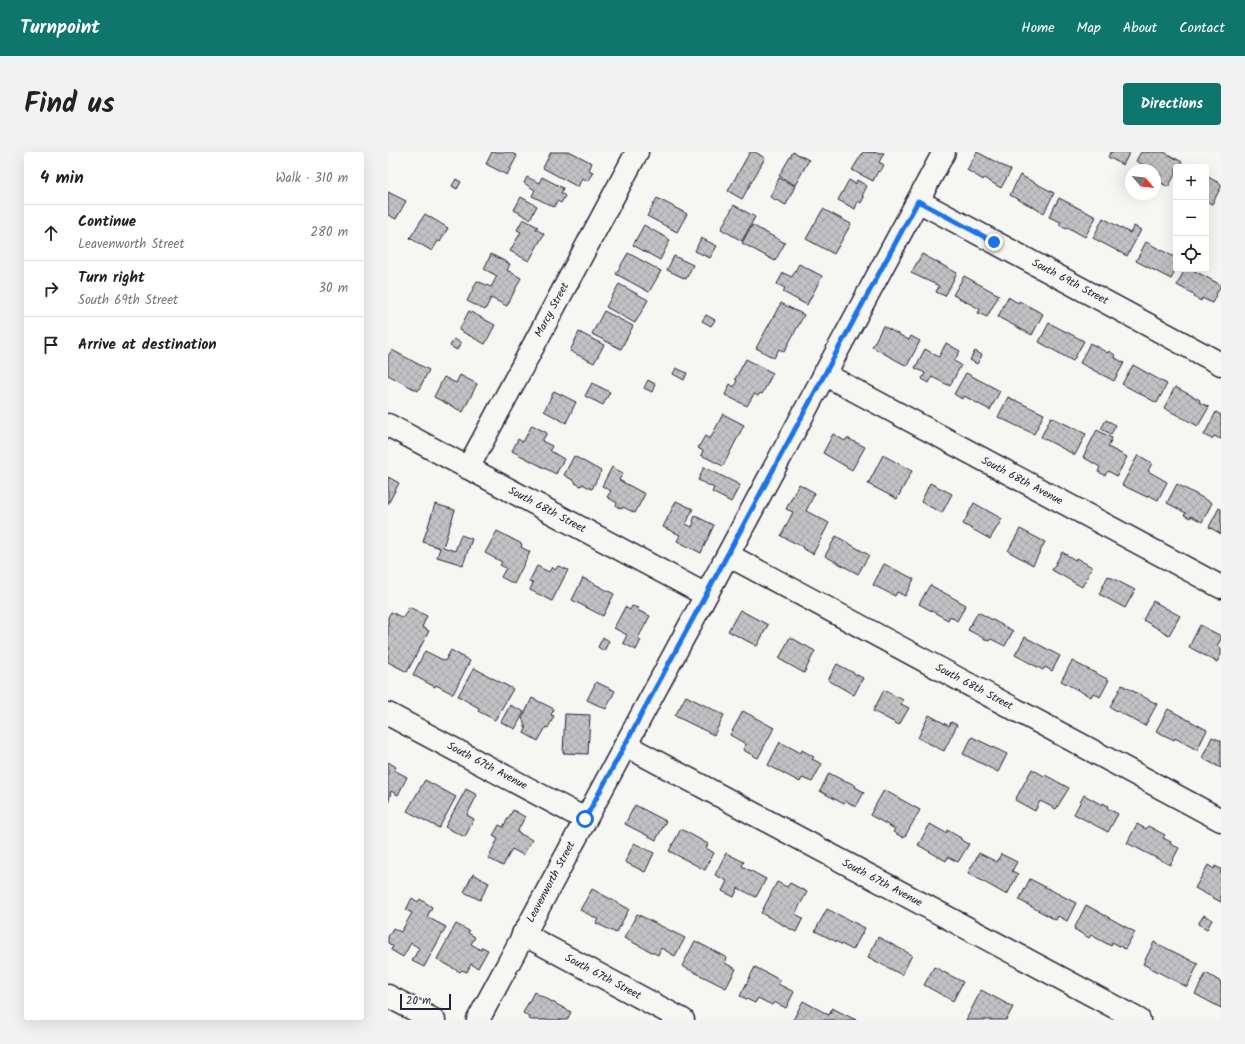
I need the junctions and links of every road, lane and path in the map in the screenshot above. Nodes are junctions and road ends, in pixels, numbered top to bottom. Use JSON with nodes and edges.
{"nodes":[{"id":1,"x":637,"y":152,"type":"edge"},
{"id":2,"x":939,"y":154,"type":"edge"},
{"id":3,"x":918,"y":201,"type":"junction"},
{"id":4,"x":1221,"y":364,"type":"edge"},
{"id":5,"x":824,"y":374,"type":"junction"},
{"id":6,"x":388,"y":425,"type":"edge"},
{"id":7,"x":468,"y":468,"type":"junction"},
{"id":8,"x":728,"y":555,"type":"junction"},
{"id":9,"x":1221,"y":587,"type":"edge"},
{"id":10,"x":706,"y":595,"type":"junction"},
{"id":11,"x":388,"y":714,"type":"edge"},
{"id":12,"x":625,"y":745,"type":"junction"},
{"id":13,"x":585,"y":819,"type":"junction"},
{"id":14,"x":1221,"y":820,"type":"edge"},
{"id":15,"x":523,"y":934,"type":"junction"},
{"id":16,"x":388,"y":996,"type":"edge"},
{"id":17,"x":434,"y":1020,"type":"edge"},
{"id":18,"x":478,"y":1020,"type":"edge"},
{"id":19,"x":683,"y":1020,"type":"edge"},
{"id":20,"x":1139,"y":1020,"type":"edge"}],
"edges":[{"from":1,"to":7,"type":"street","name":"Marcy Street"},
{"from":2,"to":3,"type":"street","name":"Leavenworth Street"},
{"from":3,"to":4,"type":"street","name":"South 69th Street"},
{"from":3,"to":5,"type":"street","name":"Leavenworth Street"},
{"from":5,"to":8,"type":"street","name":"Leavenworth Street"},
{"from":5,"to":9,"type":"street","name":"South 68th Avenue"},
{"from":6,"to":7,"type":"street","name":"South 68th Street"},
{"from":7,"to":10,"type":"street","name":"South 68th Street"},
{"from":8,"to":10,"type":"street","name":"Leavenworth Street"},
{"from":8,"to":14,"type":"street","name":"South 68th Street"},
{"from":10,"to":12,"type":"street","name":"Leavenworth Street"},
{"from":11,"to":13,"type":"street","name":"South 67th Avenue"},
{"from":12,"to":13,"type":"street","name":"Leavenworth Street"},
{"from":12,"to":20,"type":"street","name":"South 67th Avenue"},
{"from":13,"to":15,"type":"street","name":"Leavenworth Street"},
{"from":15,"to":18,"type":"street","name":"Leavenworth Street"},
{"from":15,"to":19,"type":"street","name":"South 67th Street"},
{"from":16,"to":17,"type":"street"}]}
